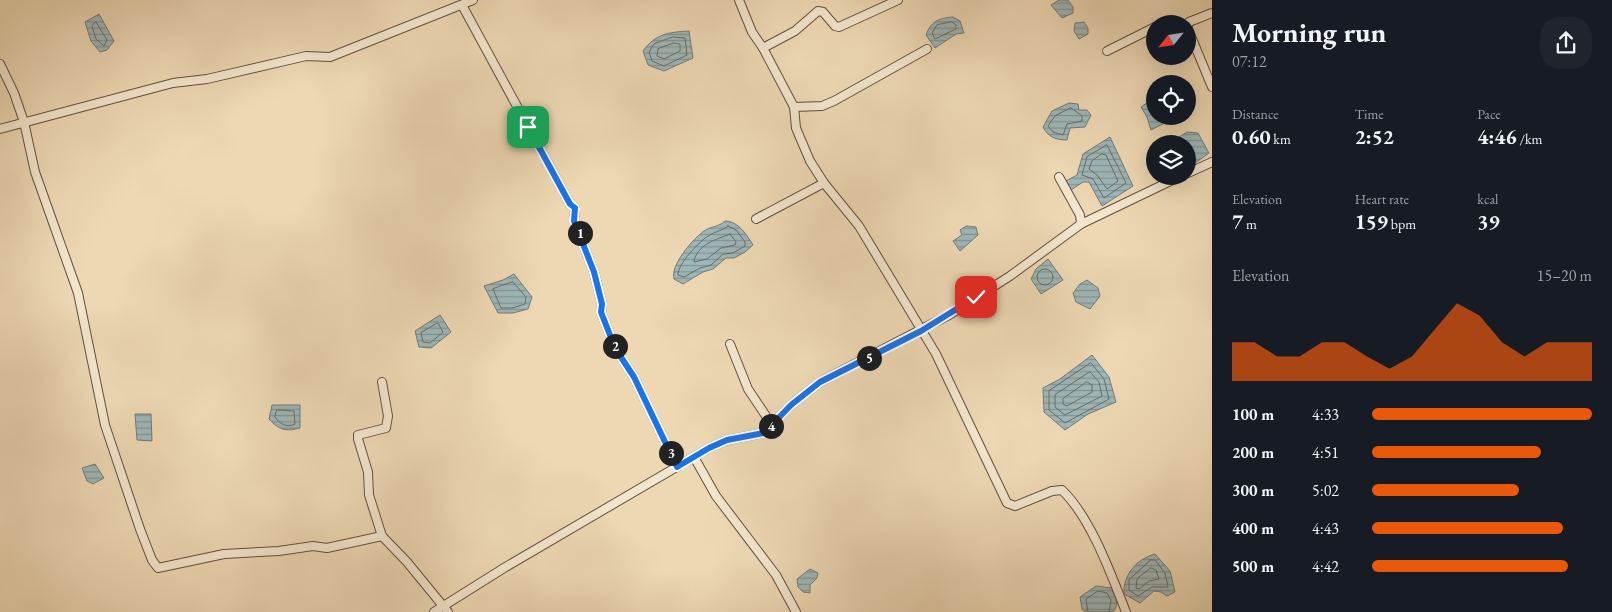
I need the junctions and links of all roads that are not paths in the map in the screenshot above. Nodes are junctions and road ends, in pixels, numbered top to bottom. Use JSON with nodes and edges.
{"nodes":[{"id":1,"x":473,"y":0,"type":"edge"},
{"id":2,"x":739,"y":0,"type":"edge"},
{"id":3,"x":898,"y":0,"type":"edge"},
{"id":4,"x":462,"y":5,"type":"junction"},
{"id":5,"x":1212,"y":13,"type":"edge"},
{"id":6,"x":1196,"y":19,"type":"edge"},
{"id":7,"x":1146,"y":32,"type":"edge"},
{"id":8,"x":1196,"y":47,"type":"edge"},
{"id":9,"x":763,"y":48,"type":"junction"},
{"id":10,"x":927,"y":49,"type":"dead end"},
{"id":11,"x":1107,"y":51,"type":"dead end"},
{"id":12,"x":0,"y":64,"type":"edge"},
{"id":13,"x":1212,"y":87,"type":"edge"},
{"id":14,"x":794,"y":107,"type":"junction"},
{"id":15,"x":24,"y":122,"type":"junction"},
{"id":16,"x":0,"y":129,"type":"edge"},
{"id":17,"x":1212,"y":162,"type":"edge"},
{"id":18,"x":1196,"y":169,"type":"edge"},
{"id":19,"x":1059,"y":177,"type":"dead end"},
{"id":20,"x":824,"y":183,"type":"junction"},
{"id":21,"x":1162,"y":185,"type":"edge"},
{"id":22,"x":756,"y":219,"type":"dead end"},
{"id":23,"x":1081,"y":224,"type":"junction"},
{"id":24,"x":921,"y":331,"type":"junction"},
{"id":25,"x":730,"y":344,"type":"dead end"},
{"id":26,"x":382,"y":382,"type":"dead end"},
{"id":27,"x":772,"y":425,"type":"junction"},
{"id":28,"x":694,"y":457,"type":"junction"},
{"id":29,"x":677,"y":467,"type":"junction"},
{"id":30,"x":382,"y":536,"type":"junction"},
{"id":31,"x":446,"y":610,"type":"edge"},
{"id":32,"x":434,"y":612,"type":"edge"},
{"id":33,"x":796,"y":612,"type":"edge"},
{"id":34,"x":1126,"y":612,"type":"edge"}],
"edges":[{"from":1,"to":4,"type":"street"},
{"from":2,"to":9,"type":"street"},
{"from":3,"to":9,"type":"street"},
{"from":4,"to":15,"type":"street"},
{"from":4,"to":29,"type":"street"},
{"from":5,"to":6,"type":"street"},
{"from":7,"to":11,"type":"street"},
{"from":8,"to":13,"type":"street"},
{"from":9,"to":14,"type":"street"},
{"from":10,"to":14,"type":"street"},
{"from":12,"to":15,"type":"street"},
{"from":14,"to":20,"type":"street"},
{"from":15,"to":16,"type":"street"},
{"from":15,"to":30,"type":"street"},
{"from":17,"to":18,"type":"street"},
{"from":19,"to":23,"type":"street"},
{"from":20,"to":22,"type":"street"},
{"from":20,"to":24,"type":"street"},
{"from":21,"to":23,"type":"street"},
{"from":23,"to":24,"type":"street"},
{"from":24,"to":27,"type":"street"},
{"from":24,"to":34,"type":"street"},
{"from":25,"to":27,"type":"street"},
{"from":26,"to":30,"type":"street"},
{"from":27,"to":28,"type":"street"},
{"from":28,"to":29,"type":"street"},
{"from":28,"to":33,"type":"street"},
{"from":29,"to":31,"type":"street"},
{"from":30,"to":31,"type":"street"},
{"from":31,"to":32,"type":"street"}]}
